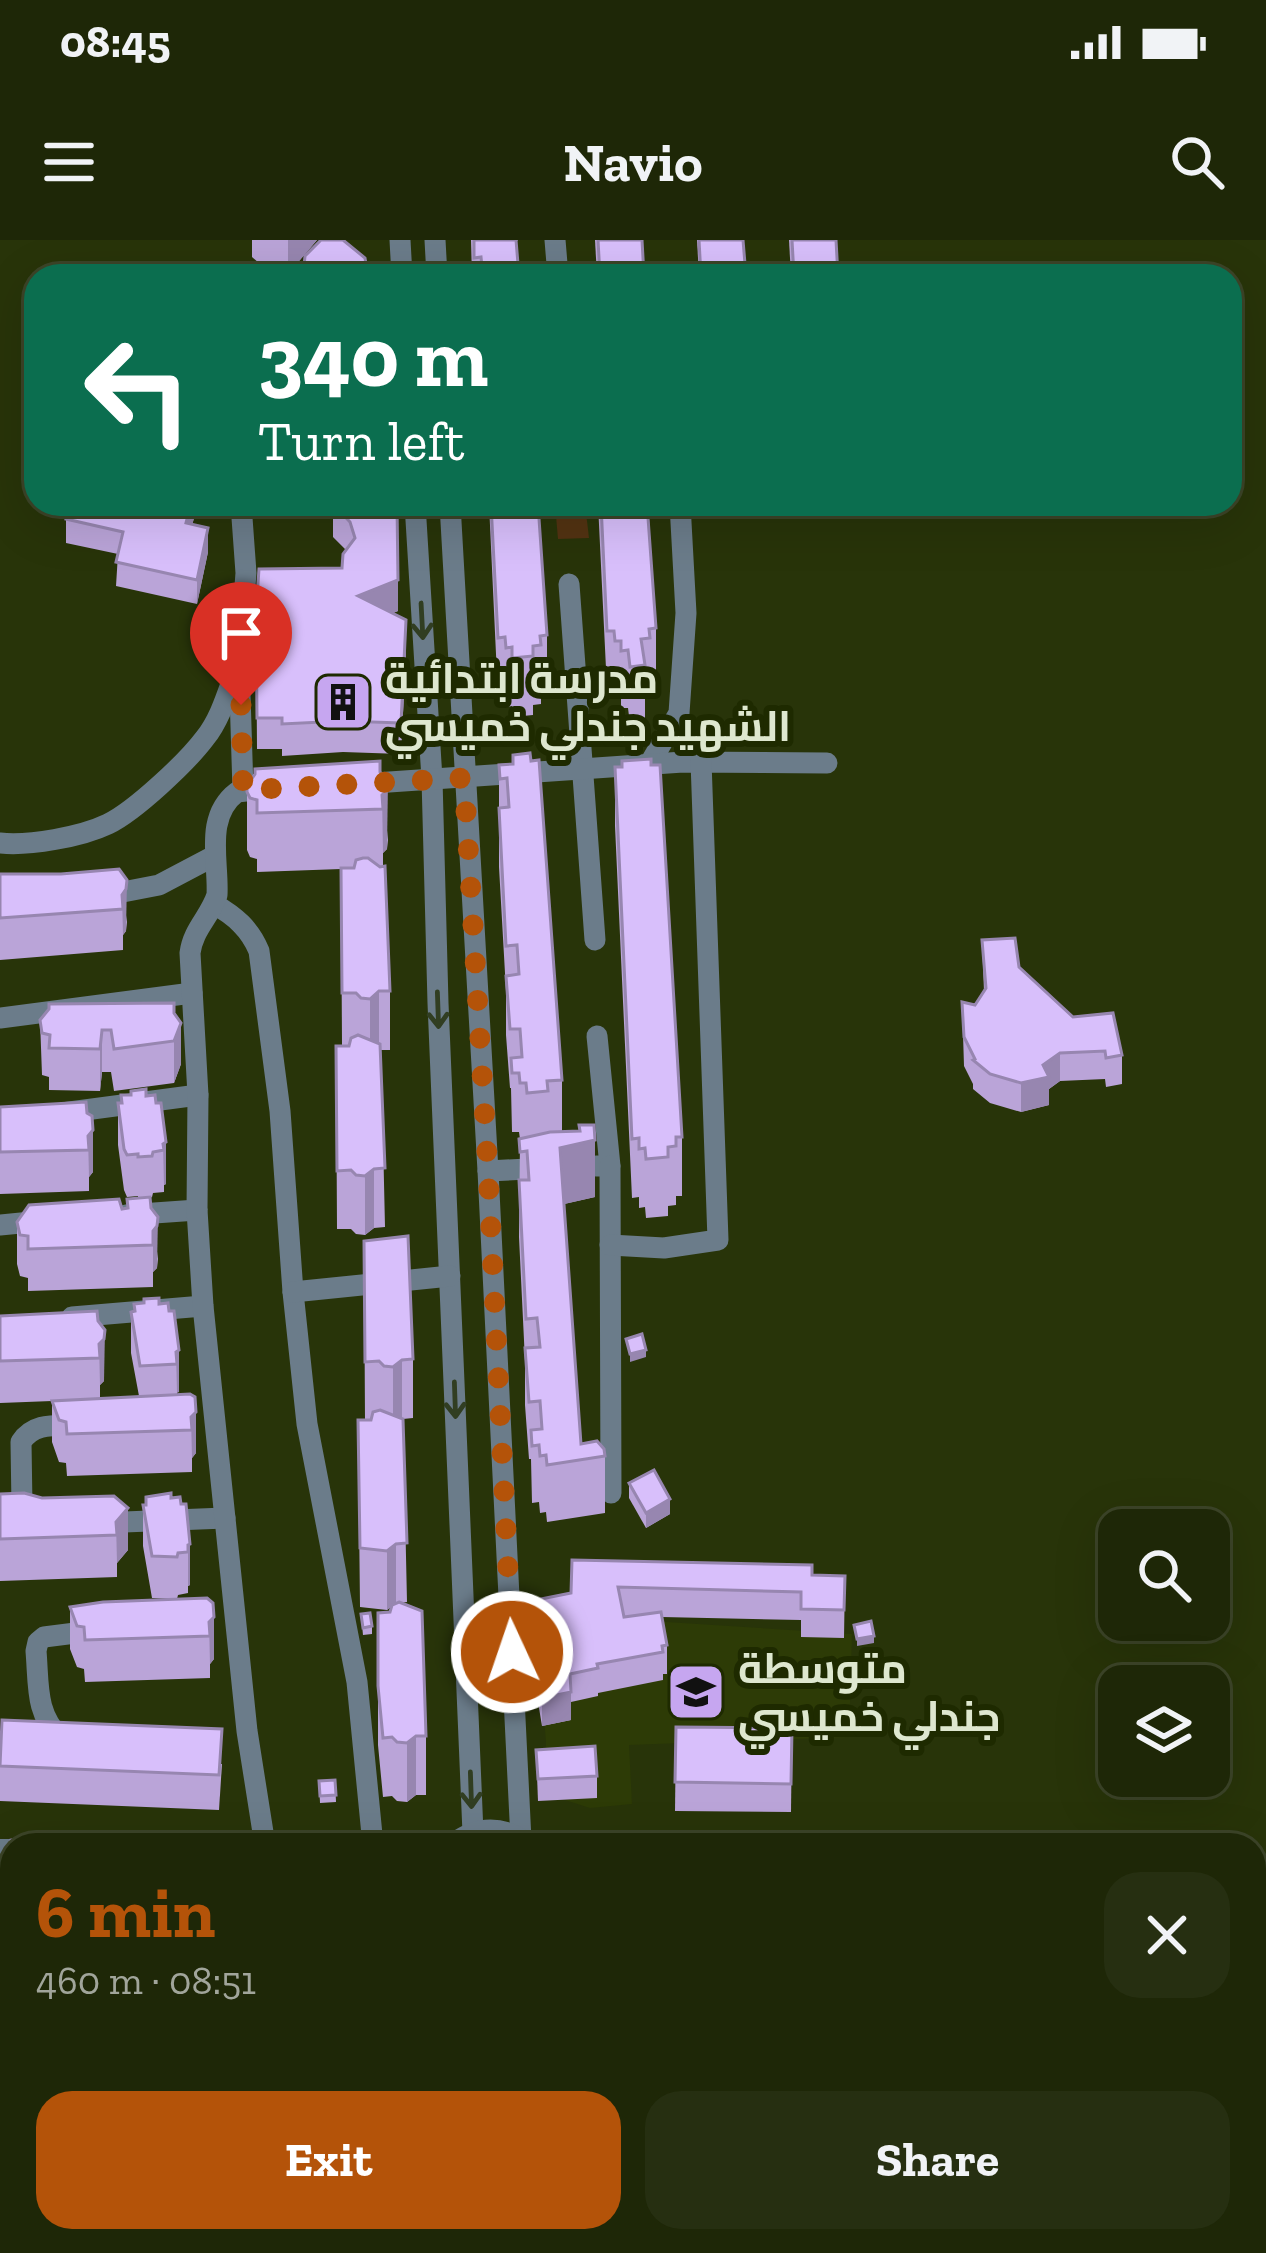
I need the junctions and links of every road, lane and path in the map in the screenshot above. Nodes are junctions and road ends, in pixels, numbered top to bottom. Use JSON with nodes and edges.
{"nodes":[{"id":1,"x":242,"y":516,"type":"edge"},
{"id":2,"x":417,"y":516,"type":"edge"},
{"id":3,"x":451,"y":516,"type":"edge"},
{"id":4,"x":681,"y":516,"type":"edge"},
{"id":5,"x":569,"y":584,"type":"dead end"},
{"id":6,"x":239,"y":662,"type":"junction"},
{"id":7,"x":701,"y":761,"type":"junction"},
{"id":8,"x":827,"y":763,"type":"dead end"},
{"id":9,"x":650,"y":765,"type":"junction"},
{"id":10,"x":584,"y":770,"type":"junction"},
{"id":11,"x":464,"y":778,"type":"junction"},
{"id":12,"x":432,"y":779,"type":"junction"},
{"id":13,"x":338,"y":785,"type":"edge"},
{"id":14,"x":290,"y":788,"type":"edge"},
{"id":15,"x":243,"y":790,"type":"junction"},
{"id":16,"x":0,"y":843,"type":"edge"},
{"id":17,"x":214,"y":856,"type":"junction"},
{"id":18,"x":77,"y":898,"type":"edge"},
{"id":19,"x":214,"y":904,"type":"junction"},
{"id":20,"x":595,"y":940,"type":"dead end"},
{"id":21,"x":192,"y":993,"type":"junction"},
{"id":22,"x":0,"y":1018,"type":"edge"},
{"id":23,"x":598,"y":1036,"type":"dead end"},
{"id":24,"x":198,"y":1095,"type":"junction"},
{"id":25,"x":49,"y":1115,"type":"edge"},
{"id":26,"x":610,"y":1166,"type":"junction"},
{"id":27,"x":488,"y":1171,"type":"junction"},
{"id":28,"x":197,"y":1210,"type":"junction"},
{"id":29,"x":102,"y":1217,"type":"edge"},
{"id":30,"x":55,"y":1220,"type":"edge"},
{"id":31,"x":0,"y":1225,"type":"edge"},
{"id":32,"x":610,"y":1245,"type":"junction"},
{"id":33,"x":450,"y":1276,"type":"junction"},
{"id":34,"x":293,"y":1292,"type":"junction"},
{"id":35,"x":203,"y":1306,"type":"junction"},
{"id":36,"x":52,"y":1319,"type":"edge"},
{"id":37,"x":106,"y":1424,"type":"edge"},
{"id":38,"x":611,"y":1493,"type":"dead end"},
{"id":39,"x":225,"y":1518,"type":"junction"},
{"id":40,"x":87,"y":1523,"type":"edge"},
{"id":41,"x":41,"y":1525,"type":"edge"},
{"id":42,"x":124,"y":1628,"type":"edge"},
{"id":43,"x":98,"y":1739,"type":"edge"},
{"id":44,"x":262,"y":1833,"type":"edge"},
{"id":45,"x":372,"y":1833,"type":"edge"},
{"id":46,"x":464,"y":1833,"type":"edge"},
{"id":47,"x":524,"y":1833,"type":"edge"}],
"edges":[{"from":1,"to":6,"type":"street"},
{"from":2,"to":12,"type":"street","one_way":true},
{"from":3,"to":11,"type":"street"},
{"from":4,"to":9,"type":"street"},
{"from":5,"to":10,"type":"street"},
{"from":6,"to":15,"type":"street"},
{"from":6,"to":16,"type":"street"},
{"from":7,"to":8,"type":"street"},
{"from":7,"to":9,"type":"street"},
{"from":7,"to":32,"type":"street"},
{"from":9,"to":10,"type":"street"},
{"from":10,"to":11,"type":"street"},
{"from":10,"to":20,"type":"street"},
{"from":11,"to":12,"type":"street"},
{"from":11,"to":27,"type":"street"},
{"from":12,"to":13,"type":"street"},
{"from":12,"to":33,"type":"street","one_way":true},
{"from":14,"to":15,"type":"street"},
{"from":15,"to":17,"type":"street"},
{"from":17,"to":18,"type":"street"},
{"from":17,"to":19,"type":"street"},
{"from":19,"to":21,"type":"street"},
{"from":19,"to":34,"type":"street"},
{"from":21,"to":22,"type":"street"},
{"from":21,"to":24,"type":"street"},
{"from":23,"to":26,"type":"street"},
{"from":24,"to":25,"type":"street"},
{"from":24,"to":28,"type":"street"},
{"from":26,"to":27,"type":"street"},
{"from":26,"to":32,"type":"street"},
{"from":27,"to":47,"type":"street"},
{"from":28,"to":29,"type":"street"},
{"from":28,"to":35,"type":"street"},
{"from":30,"to":31,"type":"street"},
{"from":32,"to":38,"type":"street"},
{"from":33,"to":34,"type":"street"},
{"from":33,"to":46,"type":"street","one_way":true},
{"from":34,"to":45,"type":"street"},
{"from":35,"to":36,"type":"street"},
{"from":35,"to":39,"type":"street"},
{"from":37,"to":41,"type":"street"},
{"from":39,"to":40,"type":"street"},
{"from":39,"to":44,"type":"street"},
{"from":42,"to":43,"type":"street"}]}
